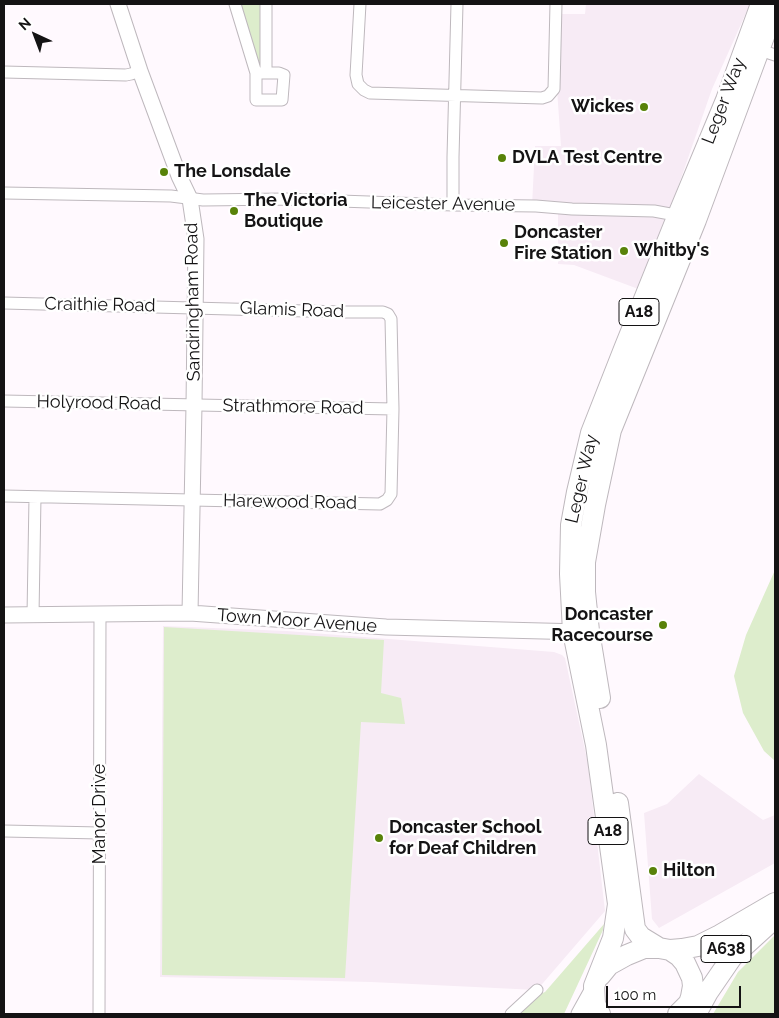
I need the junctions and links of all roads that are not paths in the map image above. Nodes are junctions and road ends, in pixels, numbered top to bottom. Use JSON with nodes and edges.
{"nodes":[{"id":1,"x":118,"y":4,"type":"edge"},
{"id":2,"x":235,"y":4,"type":"edge"},
{"id":3,"x":266,"y":4,"type":"edge"},
{"id":4,"x":360,"y":4,"type":"edge"},
{"id":5,"x":457,"y":4,"type":"edge"},
{"id":6,"x":556,"y":4,"type":"edge"},
{"id":7,"x":761,"y":4,"type":"edge"},
{"id":8,"x":775,"y":7,"type":"edge"},
{"id":9,"x":760,"y":50,"type":"edge"},
{"id":10,"x":140,"y":71,"type":"junction"},
{"id":11,"x":4,"y":72,"type":"edge"},
{"id":12,"x":454,"y":97,"type":"junction"},
{"id":13,"x":4,"y":193,"type":"edge"},
{"id":14,"x":190,"y":199,"type":"junction"},
{"id":15,"x":454,"y":205,"type":"junction"},
{"id":16,"x":687,"y":218,"type":"junction"},
{"id":17,"x":4,"y":303,"type":"edge"},
{"id":18,"x":196,"y":308,"type":"junction"},
{"id":19,"x":4,"y":400,"type":"edge"},
{"id":20,"x":194,"y":405,"type":"junction"},
{"id":21,"x":392,"y":409,"type":"junction"},
{"id":22,"x":4,"y":496,"type":"edge"},
{"id":23,"x":35,"y":497,"type":"junction"},
{"id":24,"x":192,"y":500,"type":"junction"},
{"id":25,"x":190,"y":613,"type":"junction"},
{"id":26,"x":100,"y":614,"type":"junction"},
{"id":27,"x":4,"y":615,"type":"edge"},
{"id":28,"x":33,"y":615,"type":"junction"},
{"id":29,"x":581,"y":632,"type":"junction"},
{"id":30,"x":4,"y":831,"type":"edge"},
{"id":31,"x":100,"y":833,"type":"junction"},
{"id":32,"x":775,"y":903,"type":"edge"},
{"id":33,"x":775,"y":917,"type":"edge"},
{"id":34,"x":665,"y":949,"type":"junction"},
{"id":35,"x":595,"y":982,"type":"junction"},
{"id":36,"x":537,"y":990,"type":"dead end"},
{"id":37,"x":688,"y":1009,"type":"edge"},
{"id":38,"x":98,"y":1014,"type":"edge"},
{"id":39,"x":511,"y":1014,"type":"edge"},
{"id":40,"x":579,"y":1014,"type":"edge"},
{"id":41,"x":600,"y":1014,"type":"edge"}],
"edges":[{"from":1,"to":10,"type":"street","name":"Sandringham Road"},
{"from":2,"to":3,"type":"street"},
{"from":4,"to":12,"type":"street"},
{"from":5,"to":12,"type":"street"},
{"from":6,"to":12,"type":"street"},
{"from":7,"to":9,"type":"highway","name":"Leger Way","number":"A18"},
{"from":8,"to":9,"type":"highway","name":"Leger Way","number":"A18"},
{"from":9,"to":16,"type":"highway","name":"Leger Way","number":"A18"},
{"from":10,"to":11,"type":"street"},
{"from":10,"to":14,"type":"street","name":"Sandringham Road"},
{"from":12,"to":15,"type":"street"},
{"from":13,"to":14,"type":"street","name":"Leicester Avenue"},
{"from":14,"to":15,"type":"street","name":"Leicester Avenue"},
{"from":14,"to":18,"type":"street","name":"Sandringham Road"},
{"from":15,"to":16,"type":"street","name":"Leicester Avenue"},
{"from":16,"to":29,"type":"highway","name":"Leger Way","number":"A18"},
{"from":17,"to":18,"type":"street","name":"Craithie Road"},
{"from":18,"to":20,"type":"street","name":"Sandringham Road"},
{"from":18,"to":21,"type":"street","name":"Glamis Road"},
{"from":19,"to":20,"type":"street","name":"Holyrood Road"},
{"from":20,"to":21,"type":"street","name":"Strathmore Road"},
{"from":20,"to":24,"type":"street","name":"Sandringham Road"},
{"from":21,"to":24,"type":"street","name":"Harewood Road"},
{"from":22,"to":23,"type":"street","name":"Harewood Road"},
{"from":23,"to":24,"type":"street","name":"Harewood Road"},
{"from":23,"to":28,"type":"street"},
{"from":24,"to":25,"type":"street","name":"Sandringham Road"},
{"from":25,"to":26,"type":"street","name":"Town Moor Avenue"},
{"from":25,"to":29,"type":"street","name":"Town Moor Avenue"},
{"from":26,"to":28,"type":"street","name":"Town Moor Avenue"},
{"from":26,"to":31,"type":"street","name":"Manor Drive"},
{"from":27,"to":28,"type":"street","name":"Town Moor Avenue"},
{"from":29,"to":34,"type":"highway","name":"Leger Way","number":"A18"},
{"from":29,"to":35,"type":"highway","name":"Leger Way","number":"A18"},
{"from":30,"to":31,"type":"street"},
{"from":31,"to":38,"type":"street","name":"Manor Drive"},
{"from":32,"to":34,"type":"highway","number":"A638"},
{"from":33,"to":37,"type":"highway"},
{"from":34,"to":35,"type":"highway"},
{"from":34,"to":37,"type":"highway","name":"Leger Way"},
{"from":35,"to":40,"type":"street"},
{"from":35,"to":41,"type":"highway"},
{"from":36,"to":39,"type":"street"}]}
